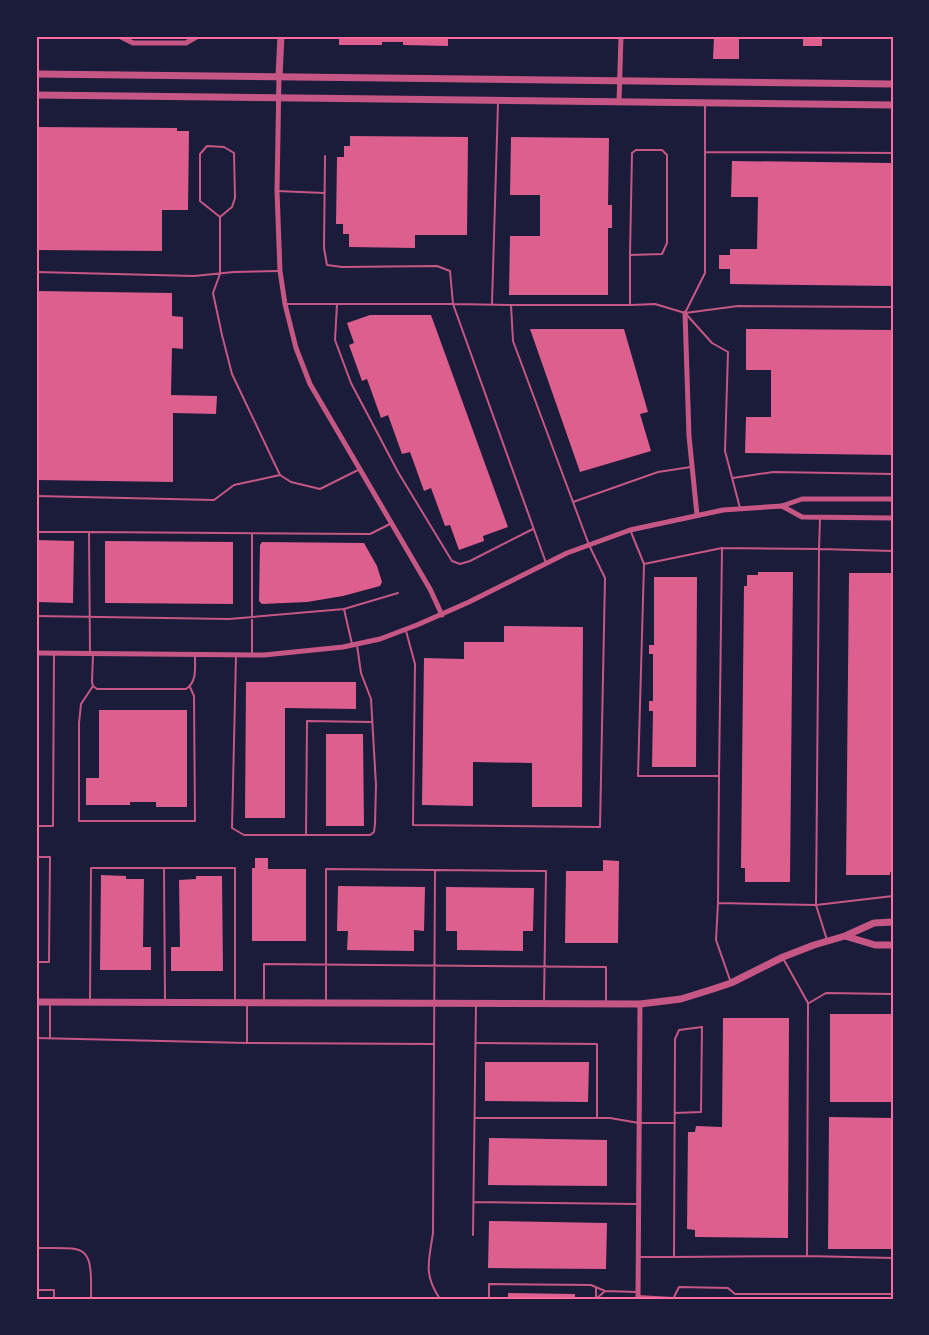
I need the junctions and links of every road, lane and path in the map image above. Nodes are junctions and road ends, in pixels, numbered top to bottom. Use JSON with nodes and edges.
{"nodes":[{"id":1,"x":119,"y":36,"type":"edge"},
{"id":2,"x":198,"y":36,"type":"edge"},
{"id":3,"x":281,"y":36,"type":"edge"},
{"id":4,"x":621,"y":36,"type":"edge"},
{"id":5,"x":36,"y":74,"type":"edge"},
{"id":6,"x":279,"y":76,"type":"junction"},
{"id":7,"x":620,"y":79,"type":"junction"},
{"id":8,"x":893,"y":84,"type":"edge"},
{"id":9,"x":36,"y":95,"type":"edge"},
{"id":10,"x":278,"y":97,"type":"junction"},
{"id":11,"x":498,"y":100,"type":"junction"},
{"id":12,"x":619,"y":102,"type":"junction"},
{"id":13,"x":705,"y":103,"type":"junction"},
{"id":14,"x":893,"y":105,"type":"edge"},
{"id":15,"x":705,"y":152,"type":"junction"},
{"id":16,"x":893,"y":153,"type":"edge"},
{"id":17,"x":325,"y":156,"type":"dead end"},
{"id":18,"x":277,"y":191,"type":"junction"},
{"id":19,"x":324,"y":192,"type":"junction"},
{"id":20,"x":220,"y":217,"type":"junction"},
{"id":21,"x":630,"y":255,"type":"junction"},
{"id":22,"x":280,"y":271,"type":"junction"},
{"id":23,"x":36,"y":272,"type":"edge"},
{"id":24,"x":220,"y":274,"type":"junction"},
{"id":25,"x":285,"y":304,"type":"junction"},
{"id":26,"x":337,"y":304,"type":"junction"},
{"id":27,"x":453,"y":304,"type":"junction"},
{"id":28,"x":492,"y":305,"type":"junction"},
{"id":29,"x":511,"y":305,"type":"junction"},
{"id":30,"x":630,"y":305,"type":"junction"},
{"id":31,"x":893,"y":307,"type":"edge"},
{"id":32,"x":685,"y":313,"type":"junction"},
{"id":33,"x":691,"y":467,"type":"junction"},
{"id":34,"x":358,"y":470,"type":"junction"},
{"id":35,"x":893,"y":474,"type":"edge"},
{"id":36,"x":280,"y":475,"type":"junction"},
{"id":37,"x":733,"y":478,"type":"junction"},
{"id":38,"x":36,"y":496,"type":"edge"},
{"id":39,"x":893,"y":500,"type":"edge"},
{"id":40,"x":573,"y":502,"type":"junction"},
{"id":41,"x":782,"y":506,"type":"junction"},
{"id":42,"x":740,"y":508,"type":"junction"},
{"id":43,"x":697,"y":514,"type":"junction"},
{"id":44,"x":820,"y":517,"type":"junction"},
{"id":45,"x":893,"y":518,"type":"edge"},
{"id":46,"x":390,"y":524,"type":"junction"},
{"id":47,"x":533,"y":529,"type":"junction"},
{"id":48,"x":630,"y":530,"type":"junction"},
{"id":49,"x":36,"y":532,"type":"edge"},
{"id":50,"x":89,"y":532,"type":"junction"},
{"id":51,"x":252,"y":534,"type":"junction"},
{"id":52,"x":588,"y":544,"type":"junction"},
{"id":53,"x":722,"y":548,"type":"junction"},
{"id":54,"x":819,"y":549,"type":"junction"},
{"id":55,"x":893,"y":551,"type":"edge"},
{"id":56,"x":546,"y":563,"type":"junction"},
{"id":57,"x":644,"y":564,"type":"junction"},
{"id":58,"x":398,"y":593,"type":"dead end"},
{"id":59,"x":344,"y":609,"type":"junction"},
{"id":60,"x":442,"y":615,"type":"junction"},
{"id":61,"x":36,"y":616,"type":"edge"},
{"id":62,"x":252,"y":616,"type":"junction"},
{"id":63,"x":90,"y":618,"type":"junction"},
{"id":64,"x":406,"y":629,"type":"junction"},
{"id":65,"x":355,"y":645,"type":"junction"},
{"id":66,"x":36,"y":653,"type":"edge"},
{"id":67,"x":54,"y":653,"type":"junction"},
{"id":68,"x":91,"y":654,"type":"junction"},
{"id":69,"x":195,"y":655,"type":"junction"},
{"id":70,"x":236,"y":655,"type":"junction"},
{"id":71,"x":252,"y":655,"type":"junction"},
{"id":72,"x":93,"y":686,"type":"junction"},
{"id":73,"x":190,"y":687,"type":"junction"},
{"id":74,"x":372,"y":722,"type":"junction"},
{"id":75,"x":719,"y":777,"type":"junction"},
{"id":76,"x":36,"y":826,"type":"edge"},
{"id":77,"x":306,"y":835,"type":"junction"},
{"id":78,"x":36,"y":857,"type":"edge"},
{"id":79,"x":164,"y":869,"type":"junction"},
{"id":80,"x":435,"y":870,"type":"junction"},
{"id":81,"x":893,"y":896,"type":"edge"},
{"id":82,"x":718,"y":903,"type":"junction"},
{"id":83,"x":816,"y":906,"type":"junction"},
{"id":84,"x":893,"y":922,"type":"edge"},
{"id":85,"x":845,"y":936,"type":"junction"},
{"id":86,"x":827,"y":940,"type":"junction"},
{"id":87,"x":893,"y":945,"type":"edge"},
{"id":88,"x":783,"y":957,"type":"junction"},
{"id":89,"x":36,"y":962,"type":"edge"},
{"id":90,"x":326,"y":964,"type":"junction"},
{"id":91,"x":435,"y":966,"type":"junction"},
{"id":92,"x":544,"y":966,"type":"junction"},
{"id":93,"x":731,"y":983,"type":"junction"},
{"id":94,"x":893,"y":994,"type":"edge"},
{"id":95,"x":36,"y":1002,"type":"edge"},
{"id":96,"x":50,"y":1002,"type":"junction"},
{"id":97,"x":90,"y":1003,"type":"junction"},
{"id":98,"x":165,"y":1003,"type":"junction"},
{"id":99,"x":808,"y":1003,"type":"junction"},
{"id":100,"x":235,"y":1004,"type":"junction"},
{"id":101,"x":247,"y":1004,"type":"junction"},
{"id":102,"x":264,"y":1004,"type":"junction"},
{"id":103,"x":326,"y":1004,"type":"junction"},
{"id":104,"x":435,"y":1004,"type":"junction"},
{"id":105,"x":476,"y":1004,"type":"junction"},
{"id":106,"x":544,"y":1004,"type":"junction"},
{"id":107,"x":640,"y":1004,"type":"junction"},
{"id":108,"x":606,"y":1005,"type":"junction"},
{"id":109,"x":36,"y":1038,"type":"edge"},
{"id":110,"x":50,"y":1038,"type":"junction"},
{"id":111,"x":247,"y":1043,"type":"junction"},
{"id":112,"x":476,"y":1043,"type":"junction"},
{"id":113,"x":434,"y":1044,"type":"junction"},
{"id":114,"x":675,"y":1113,"type":"junction"},
{"id":115,"x":475,"y":1118,"type":"junction"},
{"id":116,"x":597,"y":1118,"type":"junction"},
{"id":117,"x":639,"y":1123,"type":"junction"},
{"id":118,"x":675,"y":1123,"type":"junction"},
{"id":119,"x":474,"y":1202,"type":"junction"},
{"id":120,"x":638,"y":1203,"type":"junction"},
{"id":121,"x":473,"y":1235,"type":"dead end"},
{"id":122,"x":36,"y":1248,"type":"edge"},
{"id":123,"x":807,"y":1256,"type":"junction"},
{"id":124,"x":638,"y":1257,"type":"junction"},
{"id":125,"x":674,"y":1257,"type":"junction"},
{"id":126,"x":893,"y":1258,"type":"edge"},
{"id":127,"x":596,"y":1287,"type":"junction"},
{"id":128,"x":36,"y":1290,"type":"edge"},
{"id":129,"x":605,"y":1291,"type":"junction"},
{"id":130,"x":735,"y":1294,"type":"junction"},
{"id":131,"x":893,"y":1294,"type":"edge"},
{"id":132,"x":638,"y":1296,"type":"edge"},
{"id":133,"x":673,"y":1298,"type":"edge"},
{"id":134,"x":54,"y":1299,"type":"edge"},
{"id":135,"x":91,"y":1299,"type":"edge"},
{"id":136,"x":440,"y":1299,"type":"edge"},
{"id":137,"x":489,"y":1299,"type":"edge"},
{"id":138,"x":596,"y":1299,"type":"edge"},
{"id":139,"x":735,"y":1299,"type":"edge"}],
"edges":[{"from":1,"to":2,"type":"street"},
{"from":3,"to":6,"type":"street"},
{"from":4,"to":7,"type":"street"},
{"from":5,"to":6,"type":"street"},
{"from":6,"to":7,"type":"street"},
{"from":6,"to":10,"type":"street"},
{"from":7,"to":8,"type":"street"},
{"from":7,"to":12,"type":"street"},
{"from":9,"to":10,"type":"street"},
{"from":10,"to":11,"type":"street"},
{"from":10,"to":18,"type":"street"},
{"from":11,"to":12,"type":"street"},
{"from":11,"to":28,"type":"lane"},
{"from":12,"to":13,"type":"street"},
{"from":13,"to":14,"type":"street"},
{"from":13,"to":15,"type":"lane"},
{"from":15,"to":16,"type":"lane"},
{"from":15,"to":32,"type":"lane"},
{"from":17,"to":19,"type":"lane"},
{"from":18,"to":19,"type":"lane"},
{"from":18,"to":22,"type":"street"},
{"from":19,"to":27,"type":"lane"},
{"from":20,"to":20,"type":"lane"},
{"from":20,"to":24,"type":"lane"},
{"from":21,"to":21,"type":"lane"},
{"from":21,"to":30,"type":"lane"},
{"from":22,"to":24,"type":"lane"},
{"from":22,"to":25,"type":"street"},
{"from":23,"to":24,"type":"lane"},
{"from":24,"to":36,"type":"lane"},
{"from":25,"to":26,"type":"lane"},
{"from":25,"to":34,"type":"street"},
{"from":26,"to":27,"type":"lane"},
{"from":26,"to":47,"type":"lane"},
{"from":27,"to":28,"type":"lane"},
{"from":27,"to":47,"type":"lane"},
{"from":28,"to":29,"type":"lane"},
{"from":29,"to":30,"type":"lane"},
{"from":29,"to":40,"type":"lane"},
{"from":30,"to":32,"type":"lane"},
{"from":31,"to":32,"type":"lane"},
{"from":32,"to":33,"type":"street"},
{"from":32,"to":37,"type":"lane"},
{"from":33,"to":40,"type":"lane"},
{"from":33,"to":43,"type":"street"},
{"from":34,"to":36,"type":"lane"},
{"from":34,"to":46,"type":"street"},
{"from":35,"to":37,"type":"lane"},
{"from":36,"to":38,"type":"lane"},
{"from":37,"to":42,"type":"lane"},
{"from":39,"to":41,"type":"street"},
{"from":40,"to":52,"type":"lane"},
{"from":41,"to":42,"type":"street"},
{"from":41,"to":44,"type":"street"},
{"from":42,"to":43,"type":"street"},
{"from":43,"to":48,"type":"street"},
{"from":44,"to":45,"type":"street"},
{"from":44,"to":54,"type":"lane"},
{"from":46,"to":51,"type":"lane"},
{"from":46,"to":60,"type":"street"},
{"from":47,"to":56,"type":"lane"},
{"from":48,"to":52,"type":"street"},
{"from":48,"to":57,"type":"lane"},
{"from":49,"to":50,"type":"lane"},
{"from":50,"to":51,"type":"lane"},
{"from":50,"to":63,"type":"lane"},
{"from":51,"to":62,"type":"lane"},
{"from":52,"to":56,"type":"street"},
{"from":52,"to":64,"type":"lane"},
{"from":53,"to":54,"type":"lane"},
{"from":53,"to":57,"type":"lane"},
{"from":53,"to":75,"type":"lane"},
{"from":54,"to":55,"type":"lane"},
{"from":54,"to":83,"type":"lane"},
{"from":56,"to":60,"type":"street"},
{"from":57,"to":75,"type":"lane"},
{"from":58,"to":59,"type":"lane"},
{"from":59,"to":62,"type":"lane"},
{"from":59,"to":65,"type":"lane"},
{"from":60,"to":64,"type":"street"},
{"from":61,"to":63,"type":"lane"},
{"from":62,"to":63,"type":"lane"},
{"from":62,"to":71,"type":"lane"},
{"from":63,"to":68,"type":"lane"},
{"from":64,"to":65,"type":"street"},
{"from":65,"to":71,"type":"street"},
{"from":65,"to":74,"type":"lane"},
{"from":66,"to":67,"type":"street"},
{"from":67,"to":68,"type":"street"},
{"from":67,"to":76,"type":"lane"},
{"from":68,"to":69,"type":"street"},
{"from":68,"to":72,"type":"lane"},
{"from":69,"to":70,"type":"street"},
{"from":69,"to":73,"type":"lane"},
{"from":70,"to":71,"type":"street"},
{"from":70,"to":77,"type":"lane"},
{"from":72,"to":73,"type":"lane"},
{"from":72,"to":73,"type":"lane"},
{"from":74,"to":77,"type":"lane"},
{"from":74,"to":77,"type":"lane"},
{"from":75,"to":82,"type":"lane"},
{"from":78,"to":89,"type":"lane"},
{"from":79,"to":97,"type":"lane"},
{"from":79,"to":98,"type":"lane"},
{"from":79,"to":100,"type":"lane"},
{"from":80,"to":90,"type":"lane"},
{"from":80,"to":91,"type":"lane"},
{"from":80,"to":92,"type":"lane"},
{"from":81,"to":83,"type":"lane"},
{"from":82,"to":83,"type":"lane"},
{"from":82,"to":93,"type":"lane"},
{"from":83,"to":86,"type":"lane"},
{"from":84,"to":85,"type":"street"},
{"from":85,"to":86,"type":"street"},
{"from":85,"to":87,"type":"street"},
{"from":86,"to":88,"type":"street"},
{"from":88,"to":93,"type":"street"},
{"from":88,"to":99,"type":"lane"},
{"from":90,"to":91,"type":"lane"},
{"from":90,"to":102,"type":"lane"},
{"from":90,"to":103,"type":"lane"},
{"from":91,"to":92,"type":"lane"},
{"from":91,"to":104,"type":"lane"},
{"from":92,"to":106,"type":"lane"},
{"from":92,"to":108,"type":"lane"},
{"from":93,"to":107,"type":"street"},
{"from":94,"to":99,"type":"lane"},
{"from":95,"to":96,"type":"street"},
{"from":96,"to":97,"type":"street"},
{"from":96,"to":110,"type":"lane"},
{"from":97,"to":98,"type":"street"},
{"from":98,"to":100,"type":"street"},
{"from":99,"to":123,"type":"lane"},
{"from":100,"to":101,"type":"street"},
{"from":101,"to":102,"type":"street"},
{"from":101,"to":111,"type":"lane"},
{"from":102,"to":103,"type":"street"},
{"from":103,"to":104,"type":"street"},
{"from":104,"to":105,"type":"street"},
{"from":104,"to":113,"type":"lane"},
{"from":105,"to":106,"type":"street"},
{"from":105,"to":112,"type":"lane"},
{"from":106,"to":108,"type":"street"},
{"from":107,"to":108,"type":"street"},
{"from":107,"to":117,"type":"street"},
{"from":109,"to":110,"type":"lane"},
{"from":110,"to":111,"type":"lane"},
{"from":111,"to":113,"type":"lane"},
{"from":112,"to":115,"type":"lane"},
{"from":112,"to":116,"type":"lane"},
{"from":113,"to":136,"type":"lane"},
{"from":114,"to":114,"type":"lane"},
{"from":114,"to":118,"type":"lane"},
{"from":115,"to":116,"type":"lane"},
{"from":115,"to":119,"type":"lane"},
{"from":116,"to":117,"type":"lane"},
{"from":117,"to":118,"type":"lane"},
{"from":117,"to":120,"type":"street"},
{"from":118,"to":125,"type":"lane"},
{"from":119,"to":120,"type":"lane"},
{"from":119,"to":121,"type":"lane"},
{"from":120,"to":124,"type":"street"},
{"from":122,"to":135,"type":"lane"},
{"from":123,"to":125,"type":"lane"},
{"from":123,"to":126,"type":"lane"},
{"from":124,"to":125,"type":"lane"},
{"from":124,"to":132,"type":"street"},
{"from":127,"to":129,"type":"lane"},
{"from":127,"to":137,"type":"lane"},
{"from":127,"to":138,"type":"lane"},
{"from":128,"to":134,"type":"lane"},
{"from":129,"to":132,"type":"lane"},
{"from":129,"to":138,"type":"lane"},
{"from":130,"to":131,"type":"lane"},
{"from":130,"to":133,"type":"lane"},
{"from":130,"to":139,"type":"lane"},
{"from":132,"to":133,"type":"lane"}]}
